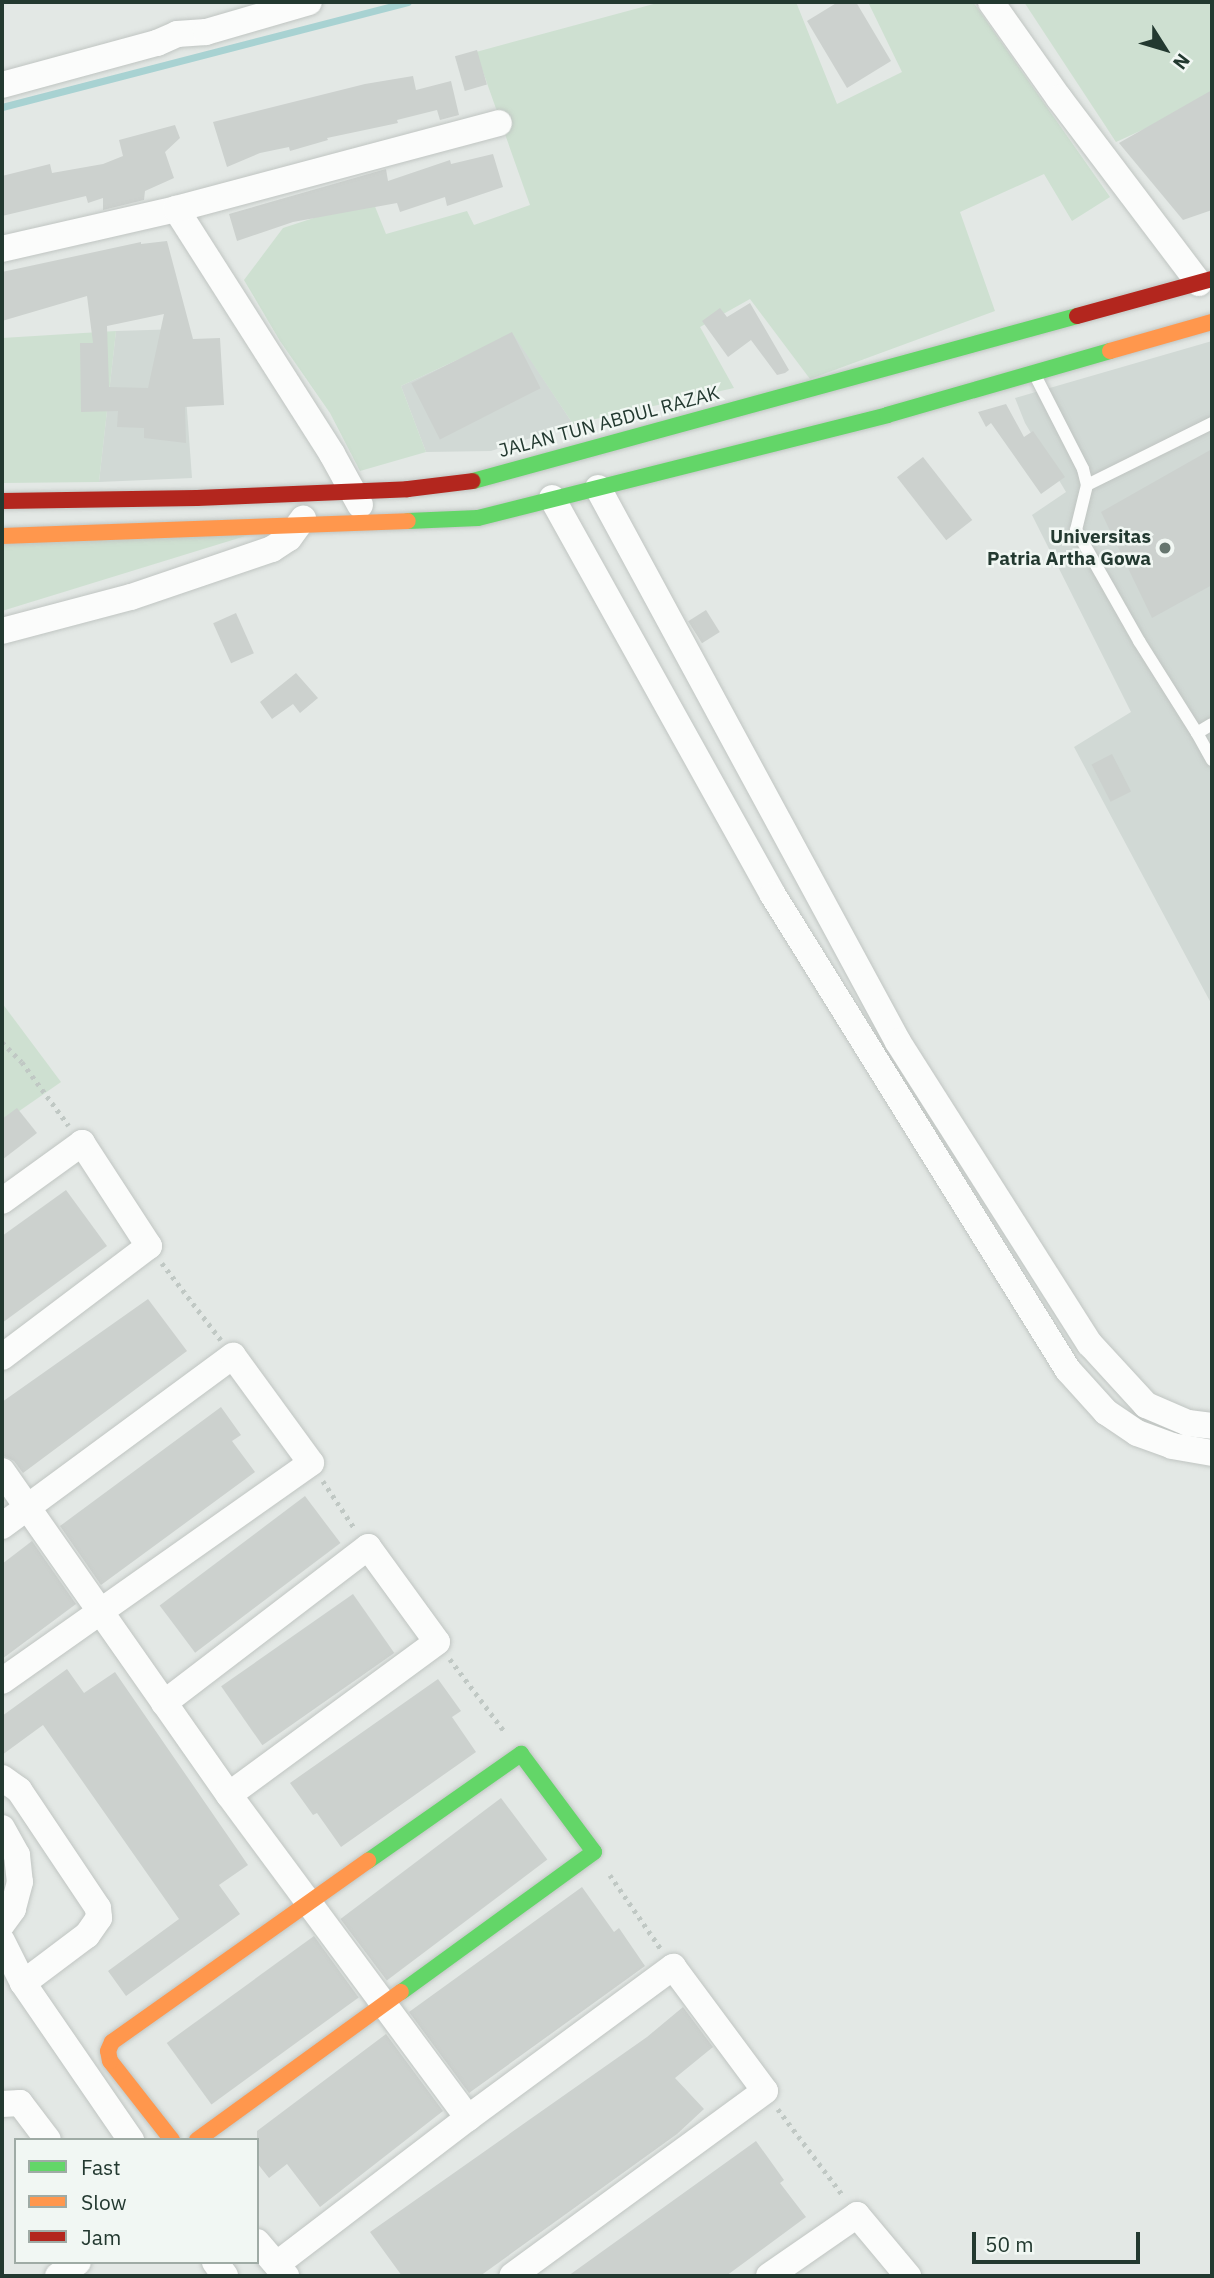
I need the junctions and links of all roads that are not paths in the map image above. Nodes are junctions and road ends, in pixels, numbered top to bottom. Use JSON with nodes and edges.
{"nodes":[{"id":1,"x":309,"y":2,"type":"edge"},
{"id":2,"x":990,"y":2,"type":"edge"},
{"id":3,"x":2,"y":85,"type":"edge"},
{"id":4,"x":499,"y":123,"type":"dead end"},
{"id":5,"x":176,"y":209,"type":"junction"},
{"id":6,"x":2,"y":249,"type":"edge"},
{"id":7,"x":1206,"y":281,"type":"edge"},
{"id":8,"x":1212,"y":322,"type":"edge"},
{"id":9,"x":1034,"y":373,"type":"junction"},
{"id":10,"x":1212,"y":423,"type":"edge"},
{"id":11,"x":1087,"y":485,"type":"junction"},
{"id":12,"x":598,"y":488,"type":"junction"},
{"id":13,"x":354,"y":491,"type":"junction"},
{"id":14,"x":304,"y":492,"type":"junction"},
{"id":15,"x":552,"y":498,"type":"junction"},
{"id":16,"x":2,"y":501,"type":"edge"},
{"id":17,"x":303,"y":523,"type":"junction"},
{"id":18,"x":368,"y":524,"type":"junction"},
{"id":19,"x":2,"y":536,"type":"edge"},
{"id":20,"x":2,"y":631,"type":"edge"},
{"id":21,"x":1212,"y":724,"type":"edge"},
{"id":22,"x":1197,"y":733,"type":"junction"},
{"id":23,"x":1212,"y":760,"type":"edge"},
{"id":24,"x":2,"y":1201,"type":"edge"},
{"id":25,"x":2,"y":1357,"type":"edge"},
{"id":26,"x":1212,"y":1426,"type":"edge"},
{"id":27,"x":1212,"y":1453,"type":"edge"},
{"id":28,"x":2,"y":1471,"type":"edge"},
{"id":29,"x":28,"y":1507,"type":"junction"},
{"id":30,"x":2,"y":1526,"type":"edge"},
{"id":31,"x":100,"y":1612,"type":"junction"},
{"id":32,"x":2,"y":1681,"type":"edge"},
{"id":33,"x":164,"y":1703,"type":"junction"},
{"id":34,"x":2,"y":1778,"type":"edge"},
{"id":35,"x":229,"y":1794,"type":"junction"},
{"id":36,"x":2,"y":1828,"type":"edge"},
{"id":37,"x":310,"y":1900,"type":"junction"},
{"id":38,"x":2,"y":1924,"type":"edge"},
{"id":39,"x":2,"y":1941,"type":"edge"},
{"id":40,"x":23,"y":1983,"type":"junction"},
{"id":41,"x":384,"y":2002,"type":"junction"},
{"id":42,"x":2,"y":2104,"type":"edge"},
{"id":43,"x":468,"y":2118,"type":"junction"},
{"id":44,"x":46,"y":2138,"type":"edge"},
{"id":45,"x":130,"y":2138,"type":"edge"},
{"id":46,"x":170,"y":2138,"type":"edge"},
{"id":47,"x":200,"y":2138,"type":"edge"},
{"id":48,"x":259,"y":2244,"type":"edge"},
{"id":49,"x":75,"y":2264,"type":"edge"},
{"id":50,"x":281,"y":2270,"type":"edge"},
{"id":51,"x":58,"y":2276,"type":"edge"},
{"id":52,"x":512,"y":2276,"type":"edge"},
{"id":53,"x":769,"y":2276,"type":"edge"},
{"id":54,"x":908,"y":2276,"type":"edge"}],
"edges":[{"from":1,"to":3,"type":"street"},
{"from":2,"to":7,"type":"street"},
{"from":4,"to":5,"type":"street"},
{"from":5,"to":6,"type":"street"},
{"from":5,"to":13,"type":"street"},
{"from":7,"to":13,"type":"main road","name":"JALAN TUN ABDUL RAZAK"},
{"from":8,"to":9,"type":"main road"},
{"from":9,"to":11,"type":"lane"},
{"from":9,"to":12,"type":"main road"},
{"from":10,"to":11,"type":"lane"},
{"from":11,"to":22,"type":"lane"},
{"from":12,"to":15,"type":"main road"},
{"from":12,"to":26,"type":"street"},
{"from":13,"to":14,"type":"main road","name":"JALAN TUN ABDUL RAZAK"},
{"from":13,"to":18,"type":"street"},
{"from":14,"to":16,"type":"main road","name":"JALAN TUN ABDUL RAZAK"},
{"from":14,"to":17,"type":"street"},
{"from":15,"to":18,"type":"main road"},
{"from":15,"to":27,"type":"street"},
{"from":17,"to":18,"type":"main road"},
{"from":17,"to":19,"type":"main road"},
{"from":17,"to":20,"type":"street"},
{"from":21,"to":22,"type":"lane"},
{"from":22,"to":23,"type":"lane"},
{"from":24,"to":25,"type":"street"},
{"from":28,"to":29,"type":"street"},
{"from":29,"to":30,"type":"street"},
{"from":29,"to":31,"type":"street"},
{"from":29,"to":31,"type":"street"},
{"from":31,"to":32,"type":"street"},
{"from":31,"to":33,"type":"street"},
{"from":33,"to":35,"type":"street"},
{"from":33,"to":35,"type":"street"},
{"from":34,"to":40,"type":"street"},
{"from":35,"to":37,"type":"street"},
{"from":36,"to":38,"type":"street"},
{"from":37,"to":41,"type":"street"},
{"from":37,"to":41,"type":"main road"},
{"from":37,"to":46,"type":"main road"},
{"from":39,"to":40,"type":"street"},
{"from":40,"to":45,"type":"street"},
{"from":41,"to":43,"type":"street"},
{"from":41,"to":47,"type":"main road"},
{"from":42,"to":44,"type":"street"},
{"from":43,"to":50,"type":"street"},
{"from":43,"to":52,"type":"street"},
{"from":48,"to":50,"type":"street"},
{"from":49,"to":51,"type":"street"},
{"from":53,"to":54,"type":"street"}]}
